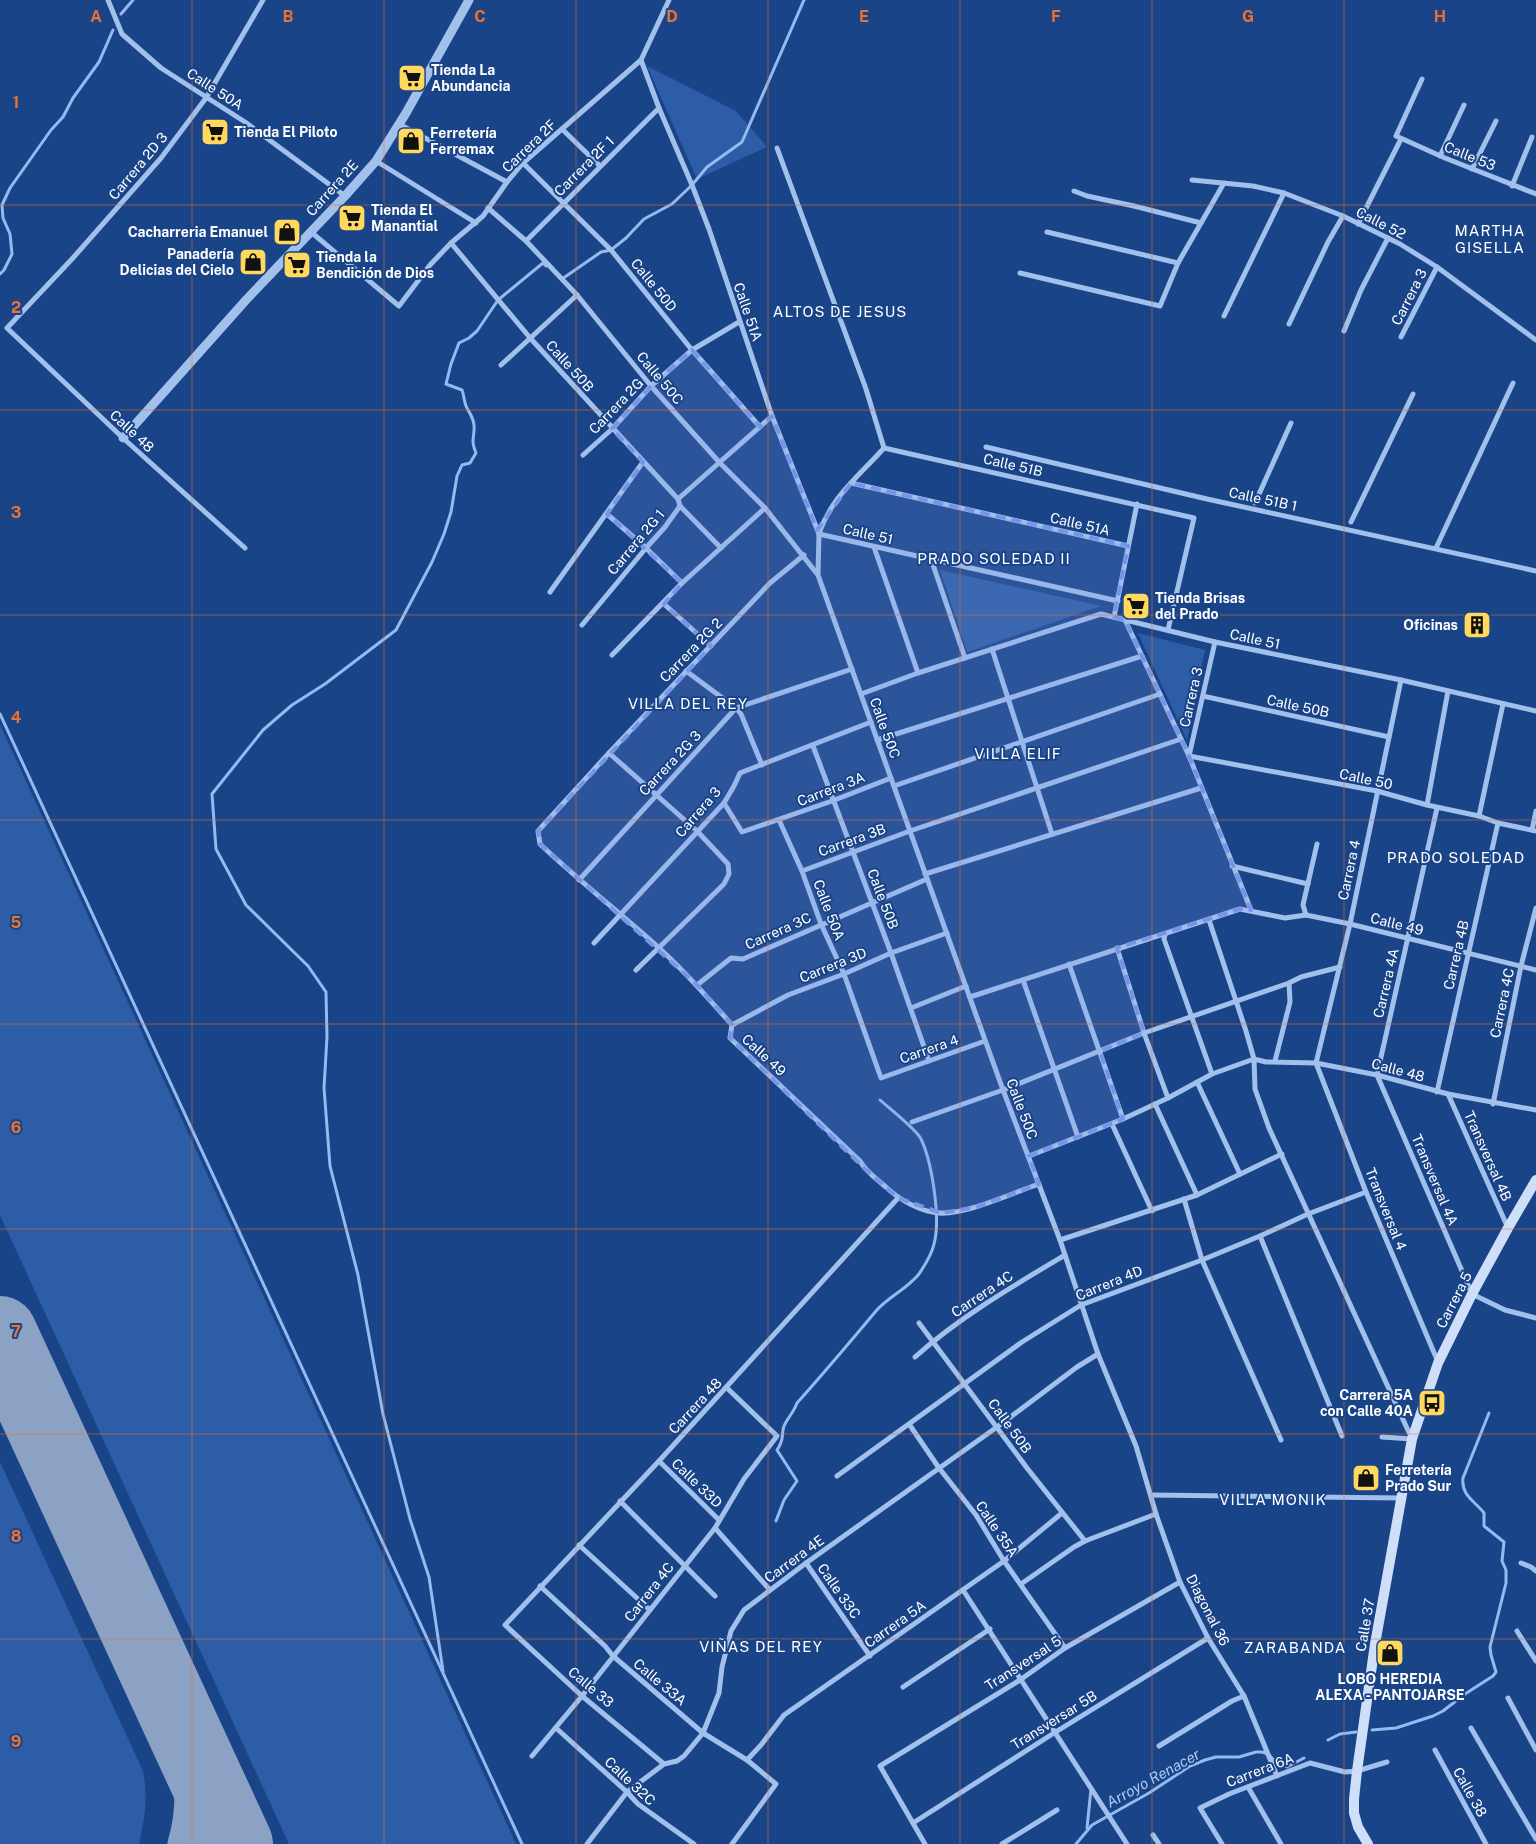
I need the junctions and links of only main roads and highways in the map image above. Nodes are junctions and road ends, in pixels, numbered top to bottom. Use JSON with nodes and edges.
{"nodes":[{"id":1,"x":1536,"y":1180,"type":"edge"},
{"id":2,"x":1412,"y":1439,"type":"joint"},
{"id":3,"x":1368,"y":1844,"type":"edge"}],
"edges":[{"from":1,"to":2,"type":"main road","name":"Carrera 5"},
{"from":2,"to":3,"type":"main road","name":"Calle 37"}]}
